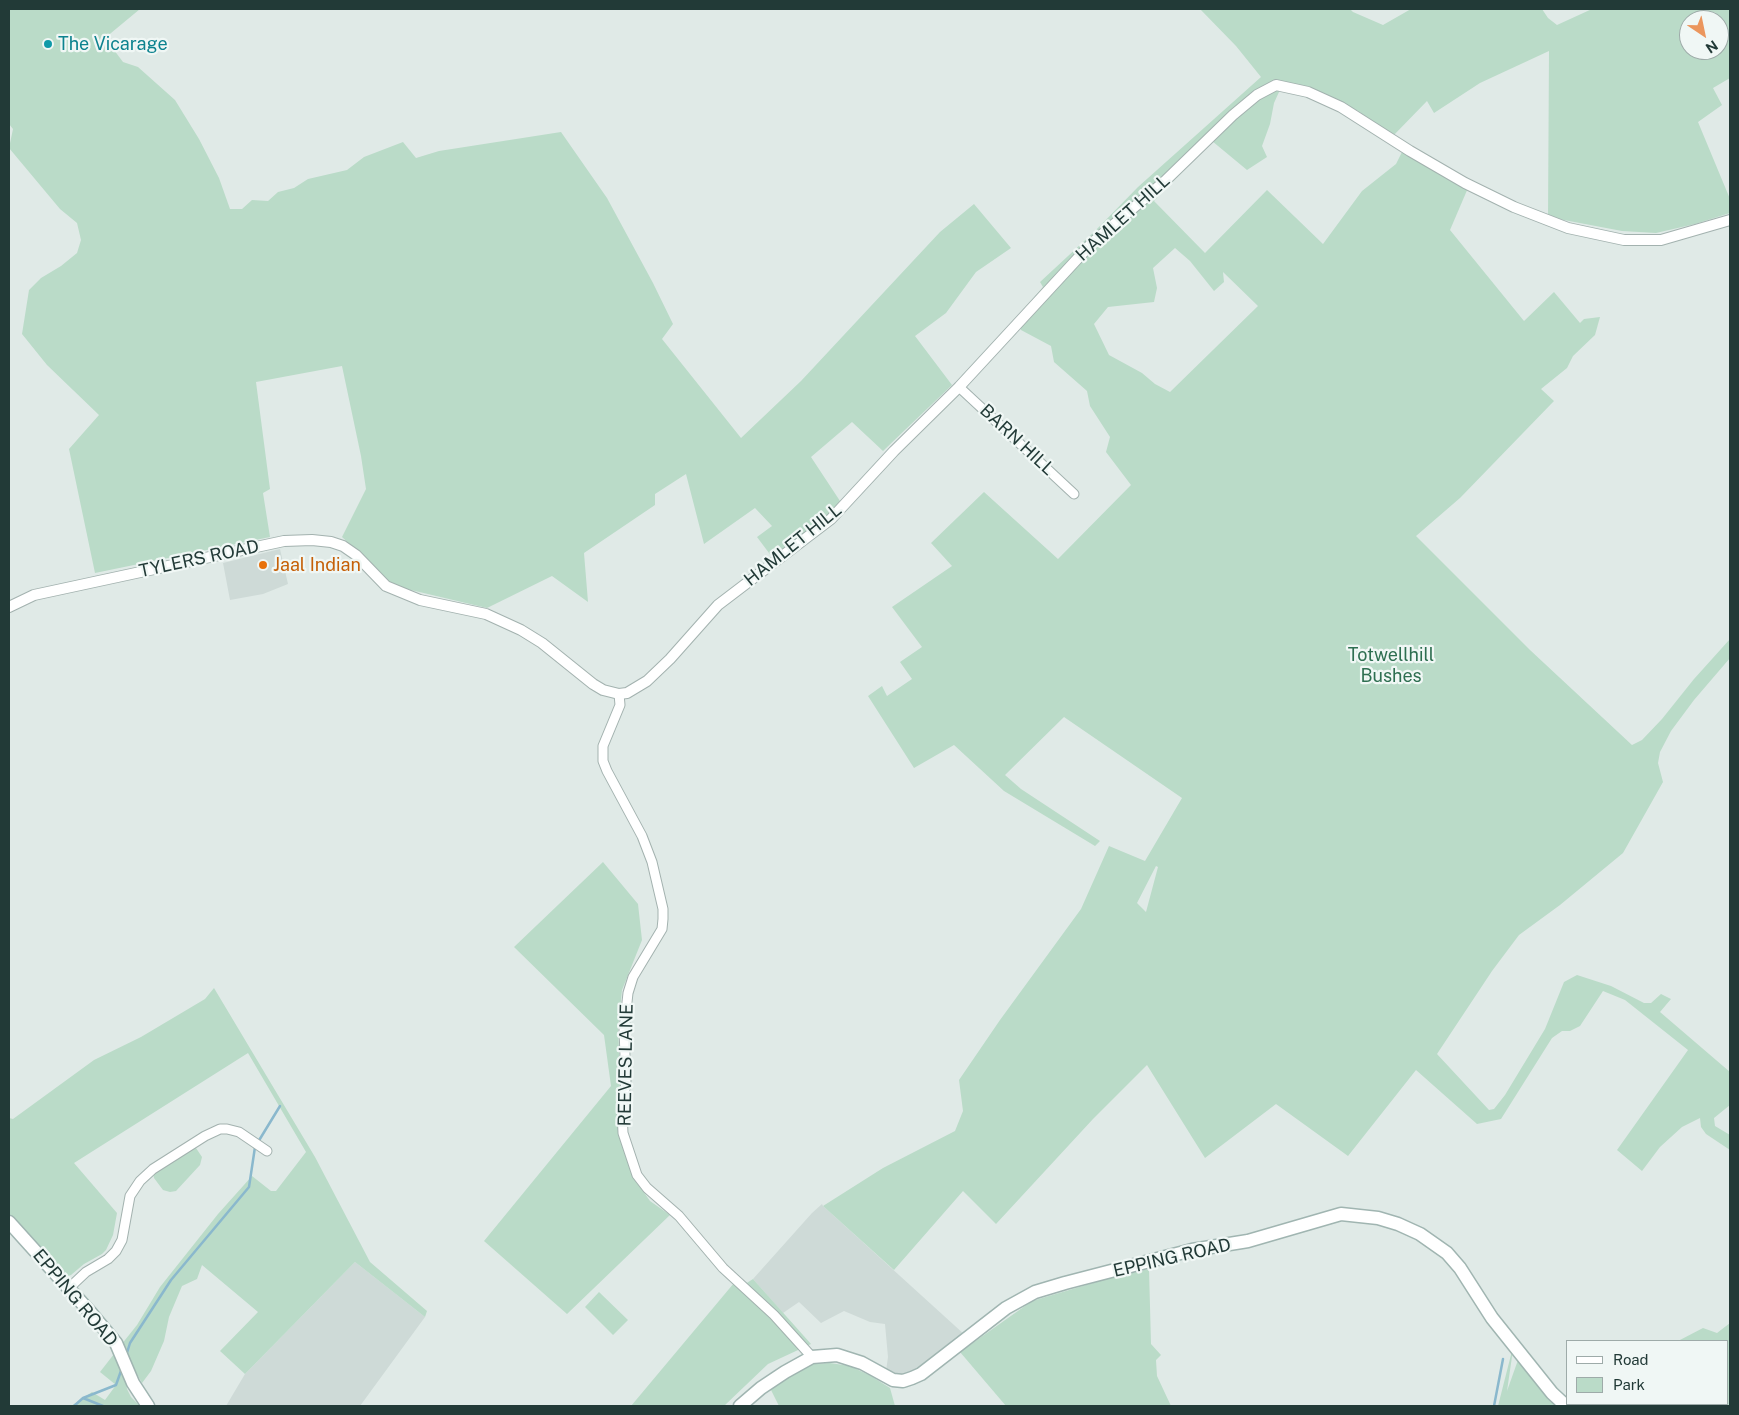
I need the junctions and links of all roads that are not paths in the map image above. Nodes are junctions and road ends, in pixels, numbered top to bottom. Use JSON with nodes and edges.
{"nodes":[{"id":1,"x":1730,"y":220,"type":"edge"},
{"id":2,"x":959,"y":387,"type":"junction"},
{"id":3,"x":1074,"y":494,"type":"dead end"},
{"id":4,"x":9,"y":607,"type":"edge"},
{"id":5,"x":619,"y":694,"type":"junction"},
{"id":6,"x":266,"y":1151,"type":"dead end"},
{"id":7,"x":9,"y":1222,"type":"edge"},
{"id":8,"x":69,"y":1288,"type":"junction"},
{"id":9,"x":812,"y":1357,"type":"junction"},
{"id":10,"x":148,"y":1406,"type":"edge"},
{"id":11,"x":740,"y":1406,"type":"edge"},
{"id":12,"x":1566,"y":1406,"type":"edge"}],
"edges":[{"from":1,"to":2,"type":"street","name":"HAMLET HILL"},
{"from":2,"to":3,"type":"street","name":"BARN HILL"},
{"from":2,"to":5,"type":"street","name":"HAMLET HILL"},
{"from":4,"to":5,"type":"street","name":"TYLERS ROAD"},
{"from":5,"to":9,"type":"street","name":"REEVES LANE"},
{"from":6,"to":8,"type":"street"},
{"from":7,"to":8,"type":"main road","name":"EPPING ROAD"},
{"from":8,"to":10,"type":"main road","name":"EPPING ROAD"},
{"from":9,"to":11,"type":"main road","name":"EPPING ROAD"},
{"from":9,"to":12,"type":"main road","name":"EPPING ROAD"}]}
